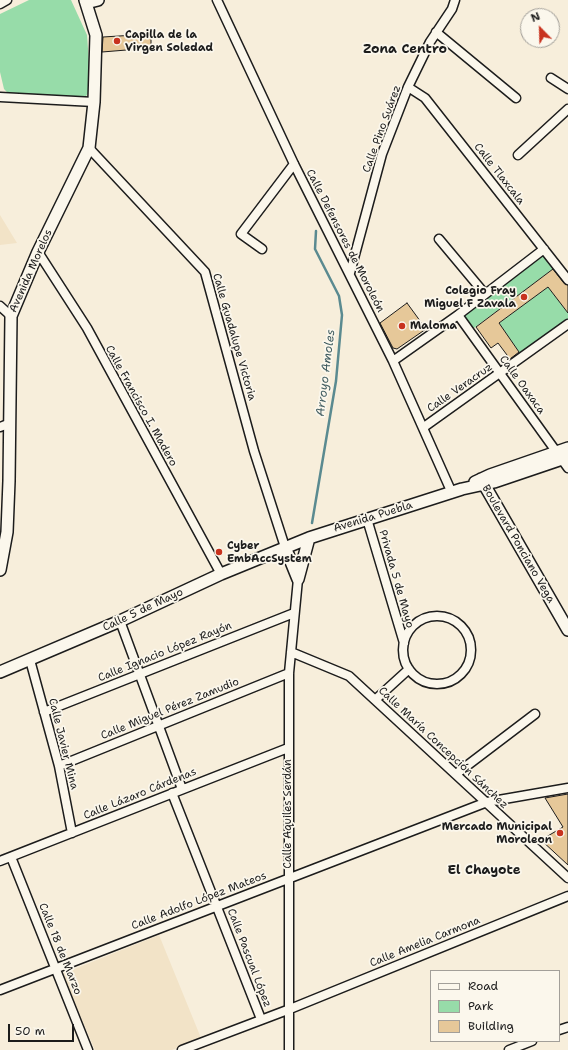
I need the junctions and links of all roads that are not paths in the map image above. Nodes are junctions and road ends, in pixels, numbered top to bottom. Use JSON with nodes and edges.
{"nodes":[{"id":1,"x":7,"y":0,"type":"edge"},
{"id":2,"x":98,"y":0,"type":"edge"},
{"id":3,"x":217,"y":0,"type":"edge"},
{"id":4,"x":455,"y":0,"type":"edge"},
{"id":5,"x":86,"y":2,"type":"edge"},
{"id":6,"x":0,"y":4,"type":"edge"},
{"id":7,"x":436,"y":32,"type":"junction"},
{"id":8,"x":551,"y":78,"type":"dead end"},
{"id":9,"x":408,"y":87,"type":"junction"},
{"id":10,"x":568,"y":89,"type":"edge"},
{"id":11,"x":0,"y":97,"type":"edge"},
{"id":12,"x":516,"y":98,"type":"dead end"},
{"id":13,"x":94,"y":102,"type":"junction"},
{"id":14,"x":568,"y":109,"type":"edge"},
{"id":15,"x":89,"y":148,"type":"junction"},
{"id":16,"x":518,"y":155,"type":"dead end"},
{"id":17,"x":294,"y":164,"type":"junction"},
{"id":18,"x":440,"y":239,"type":"dead end"},
{"id":19,"x":262,"y":249,"type":"dead end"},
{"id":20,"x":544,"y":249,"type":"junction"},
{"id":21,"x":38,"y":252,"type":"junction"},
{"id":22,"x":350,"y":273,"type":"junction"},
{"id":23,"x":568,"y":280,"type":"edge"},
{"id":24,"x":485,"y":294,"type":"junction"},
{"id":25,"x":0,"y":306,"type":"edge"},
{"id":26,"x":458,"y":315,"type":"junction"},
{"id":27,"x":11,"y":316,"type":"junction"},
{"id":28,"x":568,"y":324,"type":"edge"},
{"id":29,"x":393,"y":361,"type":"junction"},
{"id":30,"x":500,"y":374,"type":"junction"},
{"id":31,"x":4,"y":425,"type":"edge"},
{"id":32,"x":424,"y":428,"type":"junction"},
{"id":33,"x":568,"y":448,"type":"edge"},
{"id":34,"x":564,"y":459,"type":"edge"},
{"id":35,"x":482,"y":482,"type":"junction"},
{"id":36,"x":457,"y":491,"type":"junction"},
{"id":37,"x":367,"y":520,"type":"junction"},
{"id":38,"x":309,"y":538,"type":"junction"},
{"id":39,"x":285,"y":547,"type":"junction"},
{"id":40,"x":0,"y":571,"type":"edge"},
{"id":41,"x":221,"y":574,"type":"junction"},
{"id":42,"x":298,"y":579,"type":"junction"},
{"id":43,"x":294,"y":613,"type":"junction"},
{"id":44,"x":120,"y":621,"type":"junction"},
{"id":45,"x":568,"y":630,"type":"edge"},
{"id":46,"x":404,"y":644,"type":"junction"},
{"id":47,"x":291,"y":652,"type":"junction"},
{"id":48,"x":30,"y":660,"type":"junction"},
{"id":49,"x":409,"y":669,"type":"junction"},
{"id":50,"x":0,"y":672,"type":"edge"},
{"id":51,"x":289,"y":673,"type":"junction"},
{"id":52,"x":138,"y":674,"type":"junction"},
{"id":53,"x":375,"y":700,"type":"junction"},
{"id":54,"x":44,"y":712,"type":"junction"},
{"id":55,"x":536,"y":714,"type":"dead end"},
{"id":56,"x":157,"y":726,"type":"junction"},
{"id":57,"x":288,"y":748,"type":"junction"},
{"id":58,"x":59,"y":766,"type":"junction"},
{"id":59,"x":456,"y":774,"type":"junction"},
{"id":60,"x":568,"y":788,"type":"edge"},
{"id":61,"x":182,"y":789,"type":"junction"},
{"id":62,"x":172,"y":793,"type":"junction"},
{"id":63,"x":487,"y":802,"type":"junction"},
{"id":64,"x":72,"y":833,"type":"junction"},
{"id":65,"x":11,"y":856,"type":"junction"},
{"id":66,"x":0,"y":861,"type":"edge"},
{"id":67,"x":568,"y":878,"type":"edge"},
{"id":68,"x":288,"y":879,"type":"junction"},
{"id":69,"x":568,"y":896,"type":"edge"},
{"id":70,"x":218,"y":907,"type":"junction"},
{"id":71,"x":55,"y":968,"type":"junction"},
{"id":72,"x":0,"y":990,"type":"edge"},
{"id":73,"x":290,"y":1009,"type":"junction"},
{"id":74,"x":261,"y":1019,"type":"junction"},
{"id":75,"x":529,"y":1042,"type":"edge"},
{"id":76,"x":88,"y":1050,"type":"edge"},
{"id":77,"x":182,"y":1050,"type":"edge"},
{"id":78,"x":289,"y":1050,"type":"edge"},
{"id":79,"x":509,"y":1050,"type":"edge"}],
"edges":[{"from":1,"to":6,"type":"street"},
{"from":2,"to":5,"type":"street"},
{"from":3,"to":17,"type":"street","name":"Calle Defensores de Moroleón"},
{"from":4,"to":7,"type":"street","name":"Calle Pino Suárez"},
{"from":5,"to":13,"type":"street","name":"Avenida Morelos"},
{"from":7,"to":9,"type":"street","name":"Calle Pino Suárez"},
{"from":7,"to":12,"type":"street"},
{"from":8,"to":10,"type":"street"},
{"from":9,"to":20,"type":"street","name":"Calle Tlaxcala"},
{"from":9,"to":22,"type":"street","name":"Calle Pino Suárez"},
{"from":11,"to":13,"type":"street"},
{"from":13,"to":15,"type":"street","name":"Avenida Morelos"},
{"from":14,"to":16,"type":"street"},
{"from":15,"to":21,"type":"street","name":"Avenida Morelos"},
{"from":15,"to":39,"type":"street","name":"Calle Guadalupe Victoria"},
{"from":17,"to":19,"type":"street"},
{"from":17,"to":22,"type":"street","name":"Calle Defensores de Moroleón"},
{"from":18,"to":24,"type":"street"},
{"from":20,"to":23,"type":"street","name":"Calle Tlaxcala"},
{"from":20,"to":24,"type":"street"},
{"from":21,"to":27,"type":"street","name":"Avenida Morelos"},
{"from":21,"to":41,"type":"street","name":"Calle Francisco I. Madero"},
{"from":22,"to":29,"type":"street","name":"Calle Defensores de Moroleón"},
{"from":24,"to":26,"type":"street"},
{"from":25,"to":27,"type":"street"},
{"from":26,"to":29,"type":"street"},
{"from":26,"to":30,"type":"street","name":"Calle Oaxaca"},
{"from":27,"to":31,"type":"street","name":"Avenida Morelos"},
{"from":28,"to":30,"type":"street","name":"Calle Veracruz"},
{"from":29,"to":32,"type":"street","name":"Calle Defensores de Moroleón"},
{"from":30,"to":32,"type":"street","name":"Calle Veracruz"},
{"from":30,"to":34,"type":"street","name":"Calle Oaxaca"},
{"from":31,"to":40,"type":"street","name":"Avenida Morelos"},
{"from":32,"to":36,"type":"street","name":"Calle Defensores de Moroleón"},
{"from":33,"to":34,"type":"street","name":"Avenida Puebla"},
{"from":34,"to":35,"type":"street","name":"Avenida Puebla"},
{"from":35,"to":36,"type":"street","name":"Avenida Puebla"},
{"from":35,"to":45,"type":"street","name":"Boulevard Ponciano Vega"},
{"from":36,"to":37,"type":"street","name":"Avenida Puebla"},
{"from":37,"to":38,"type":"street","name":"Avenida Puebla"},
{"from":37,"to":46,"type":"street","name":"Privada 5 de Mayo"},
{"from":38,"to":39,"type":"street","name":"Avenida Puebla"},
{"from":38,"to":42,"type":"street","name":"Calle Aquiles Serdán"},
{"from":39,"to":41,"type":"street","name":"Calle 5 de Mayo"},
{"from":39,"to":42,"type":"street","name":"Calle Aquiles Serdán"},
{"from":41,"to":44,"type":"street","name":"Calle 5 de Mayo"},
{"from":42,"to":43,"type":"street","name":"Calle Aquiles Serdán"},
{"from":43,"to":47,"type":"street","name":"Calle Aquiles Serdán"},
{"from":43,"to":52,"type":"street","name":"Calle Ignacio López Rayón"},
{"from":44,"to":48,"type":"street","name":"Calle 5 de Mayo"},
{"from":44,"to":52,"type":"street"},
{"from":46,"to":49,"type":"street","name":"Privada 5 de Mayo"},
{"from":46,"to":49,"type":"street","name":"Privada 5 de Mayo"},
{"from":47,"to":51,"type":"street","name":"Calle Aquiles Serdán"},
{"from":47,"to":53,"type":"street","name":"Calle María Concepción Sánchez"},
{"from":48,"to":50,"type":"street","name":"Calle 5 de Mayo"},
{"from":48,"to":54,"type":"street","name":"Calle Javier Mina"},
{"from":49,"to":53,"type":"street"},
{"from":51,"to":56,"type":"street","name":"Calle Miguel Pérez Zamudio"},
{"from":51,"to":57,"type":"street","name":"Calle Aquiles Serdán"},
{"from":52,"to":54,"type":"street","name":"Calle Ignacio López Rayón"},
{"from":52,"to":56,"type":"street"},
{"from":53,"to":59,"type":"street","name":"Calle María Concepción Sánchez"},
{"from":54,"to":58,"type":"street","name":"Calle Javier Mina"},
{"from":55,"to":59,"type":"street"},
{"from":56,"to":58,"type":"street","name":"Calle Miguel Pérez Zamudio"},
{"from":56,"to":61,"type":"street"},
{"from":57,"to":61,"type":"street","name":"Calle Lázaro Cárdenas"},
{"from":57,"to":68,"type":"street","name":"Calle Aquiles Serdán"},
{"from":58,"to":64,"type":"street","name":"Calle Javier Mina"},
{"from":59,"to":63,"type":"street","name":"Calle María Concepción Sánchez"},
{"from":60,"to":63,"type":"street","name":"Calle Adolfo López Mateos"},
{"from":61,"to":62,"type":"street","name":"Calle Lázaro Cárdenas"},
{"from":62,"to":64,"type":"street","name":"Calle Lázaro Cárdenas"},
{"from":62,"to":70,"type":"street","name":"Calle Pascual López"},
{"from":63,"to":67,"type":"street","name":"Calle María Concepción Sánchez"},
{"from":63,"to":68,"type":"street","name":"Calle Adolfo López Mateos"},
{"from":64,"to":65,"type":"street","name":"Calle Lázaro Cárdenas"},
{"from":65,"to":66,"type":"street","name":"Calle Lázaro Cárdenas"},
{"from":65,"to":71,"type":"street","name":"Calle 18 de Marzo"},
{"from":68,"to":70,"type":"street","name":"Calle Adolfo López Mateos"},
{"from":68,"to":73,"type":"street","name":"Calle Aquiles Serdán"},
{"from":69,"to":73,"type":"street","name":"Calle Amelia Carmona"},
{"from":70,"to":71,"type":"street","name":"Calle Adolfo López Mateos"},
{"from":70,"to":74,"type":"street","name":"Calle Pascual López"},
{"from":71,"to":72,"type":"street","name":"Calle Adolfo López Mateos"},
{"from":71,"to":76,"type":"street","name":"Calle 18 de Marzo"},
{"from":73,"to":74,"type":"street","name":"Calle Amelia Carmona"},
{"from":73,"to":78,"type":"street","name":"Calle Aquiles Serdán"},
{"from":74,"to":77,"type":"street","name":"Calle Amelia Carmona"},
{"from":75,"to":79,"type":"street"}]}
